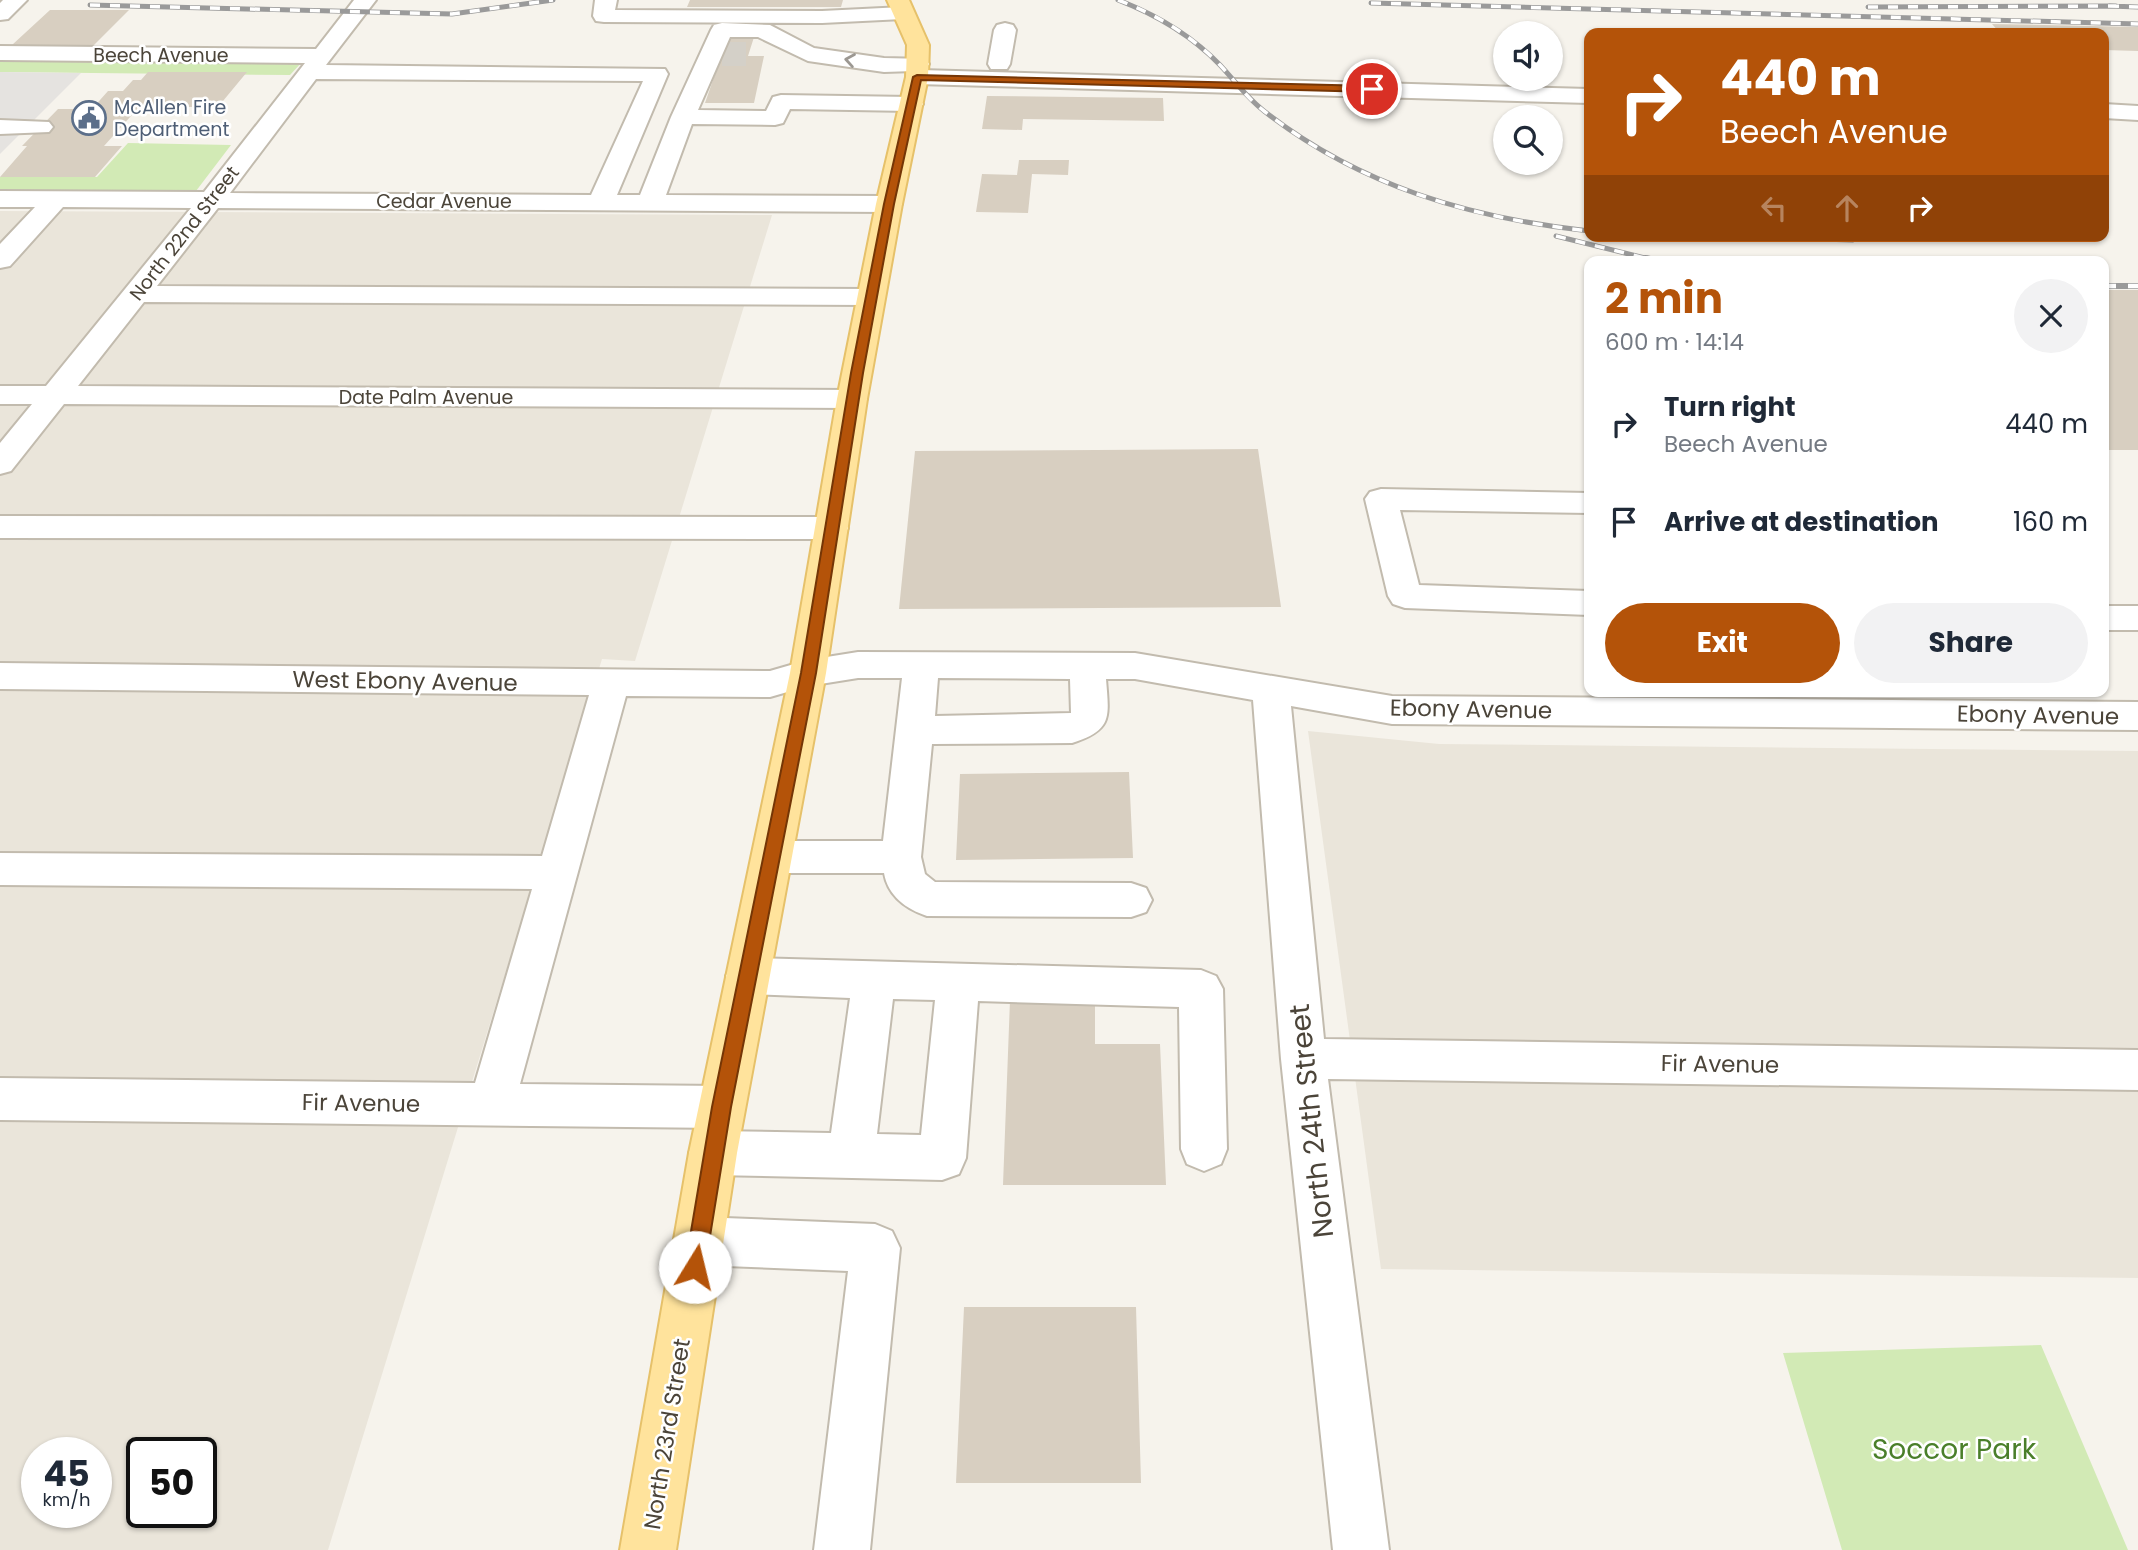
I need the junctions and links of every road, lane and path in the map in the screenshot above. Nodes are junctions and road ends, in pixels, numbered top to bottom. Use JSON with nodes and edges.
{"nodes":[{"id":1,"x":16,"y":0,"type":"edge"},
{"id":2,"x":365,"y":0,"type":"edge"},
{"id":3,"x":606,"y":0,"type":"edge"},
{"id":4,"x":886,"y":7,"type":"edge"},
{"id":5,"x":0,"y":14,"type":"edge"},
{"id":6,"x":1005,"y":30,"type":"dead end"},
{"id":7,"x":774,"y":46,"type":"junction"},
{"id":8,"x":0,"y":53,"type":"edge"},
{"id":9,"x":316,"y":64,"type":"junction"},
{"id":10,"x":1160,"y":68,"type":"dead end"},
{"id":11,"x":997,"y":72,"type":"junction"},
{"id":12,"x":1128,"y":75,"type":"junction"},
{"id":13,"x":916,"y":82,"type":"junction"},
{"id":14,"x":1584,"y":96,"type":"edge"},
{"id":15,"x":790,"y":102,"type":"junction"},
{"id":16,"x":2109,"y":111,"type":"edge"},
{"id":17,"x":2138,"y":113,"type":"edge"},
{"id":18,"x":683,"y":117,"type":"junction"},
{"id":19,"x":0,"y":127,"type":"edge"},
{"id":20,"x":41,"y":127,"type":"dead end"},
{"id":21,"x":0,"y":199,"type":"edge"},
{"id":22,"x":56,"y":199,"type":"junction"},
{"id":23,"x":211,"y":200,"type":"junction"},
{"id":24,"x":601,"y":202,"type":"junction"},
{"id":25,"x":650,"y":203,"type":"junction"},
{"id":26,"x":889,"y":204,"type":"junction"},
{"id":27,"x":0,"y":260,"type":"edge"},
{"id":28,"x":136,"y":294,"type":"junction"},
{"id":29,"x":872,"y":297,"type":"junction"},
{"id":30,"x":0,"y":395,"type":"edge"},
{"id":31,"x":55,"y":395,"type":"junction"},
{"id":32,"x":852,"y":399,"type":"junction"},
{"id":33,"x":0,"y":464,"type":"edge"},
{"id":34,"x":1584,"y":503,"type":"edge"},
{"id":35,"x":0,"y":527,"type":"edge"},
{"id":36,"x":832,"y":528,"type":"junction"},
{"id":37,"x":1584,"y":603,"type":"edge"},
{"id":38,"x":2109,"y":618,"type":"edge"},
{"id":39,"x":2138,"y":618,"type":"edge"},
{"id":40,"x":921,"y":666,"type":"junction"},
{"id":41,"x":1087,"y":666,"type":"junction"},
{"id":42,"x":808,"y":673,"type":"junction"},
{"id":43,"x":0,"y":676,"type":"edge"},
{"id":44,"x":611,"y":684,"type":"junction"},
{"id":45,"x":1271,"y":691,"type":"junction"},
{"id":46,"x":2138,"y":716,"type":"edge"},
{"id":47,"x":915,"y":730,"type":"junction"},
{"id":48,"x":772,"y":857,"type":"junction"},
{"id":49,"x":901,"y":857,"type":"junction"},
{"id":50,"x":0,"y":869,"type":"edge"},
{"id":51,"x":555,"y":873,"type":"junction"},
{"id":52,"x":1131,"y":900,"type":"dead end"},
{"id":53,"x":748,"y":976,"type":"junction"},
{"id":54,"x":874,"y":980,"type":"junction"},
{"id":55,"x":958,"y":982,"type":"junction"},
{"id":56,"x":1303,"y":1059,"type":"junction"},
{"id":57,"x":2138,"y":1070,"type":"edge"},
{"id":58,"x":0,"y":1098,"type":"edge"},
{"id":59,"x":492,"y":1104,"type":"junction"},
{"id":60,"x":722,"y":1107,"type":"junction"},
{"id":61,"x":1205,"y":1149,"type":"dead end"},
{"id":62,"x":713,"y":1153,"type":"junction"},
{"id":63,"x":851,"y":1155,"type":"junction"},
{"id":64,"x":699,"y":1241,"type":"junction"},
{"id":65,"x":648,"y":1550,"type":"edge"},
{"id":66,"x":842,"y":1550,"type":"edge"},
{"id":67,"x":1361,"y":1550,"type":"edge"}],
"edges":[{"from":1,"to":5,"type":"street"},
{"from":2,"to":9,"type":"street","name":"North 22nd Street"},
{"from":3,"to":4,"type":"street"},
{"from":4,"to":13,"type":"main road","name":"North 23rd Street"},
{"from":6,"to":11,"type":"street"},
{"from":13,"to":7,"type":"street","one_way":true},
{"from":7,"to":15,"type":"street"},
{"from":7,"to":18,"type":"street"},
{"from":8,"to":9,"type":"street","name":"Beech Avenue"},
{"from":9,"to":23,"type":"street","name":"North 22nd Street"},
{"from":9,"to":24,"type":"street","name":"Beech Avenue"},
{"from":10,"to":12,"type":"street"},
{"from":11,"to":12,"type":"street"},
{"from":11,"to":13,"type":"street"},
{"from":12,"to":14,"type":"street"},
{"from":13,"to":15,"type":"street"},
{"from":13,"to":26,"type":"main road","name":"North 23rd Street"},
{"from":15,"to":18,"type":"street"},
{"from":16,"to":17,"type":"street"},
{"from":18,"to":25,"type":"street"},
{"from":19,"to":20,"type":"street"},
{"from":21,"to":22,"type":"street","name":"Cedar Avenue"},
{"from":22,"to":23,"type":"street","name":"Cedar Avenue"},
{"from":22,"to":27,"type":"street"},
{"from":23,"to":24,"type":"street","name":"Cedar Avenue"},
{"from":23,"to":28,"type":"street","name":"North 22nd Street"},
{"from":24,"to":25,"type":"street","name":"Cedar Avenue"},
{"from":25,"to":26,"type":"street","name":"Cedar Avenue"},
{"from":26,"to":29,"type":"main road","name":"North 23rd Street"},
{"from":28,"to":29,"type":"street"},
{"from":28,"to":31,"type":"street","name":"North 22nd Street"},
{"from":29,"to":32,"type":"main road","name":"North 23rd Street"},
{"from":30,"to":31,"type":"street","name":"Date Palm Avenue"},
{"from":31,"to":32,"type":"street","name":"Date Palm Avenue"},
{"from":31,"to":33,"type":"street","name":"North 22nd Street"},
{"from":32,"to":36,"type":"main road","name":"North 23rd Street"},
{"from":34,"to":37,"type":"street"},
{"from":35,"to":36,"type":"street"},
{"from":36,"to":42,"type":"main road","name":"North 23rd Street"},
{"from":38,"to":39,"type":"street"},
{"from":40,"to":41,"type":"street","name":"Ebony Avenue"},
{"from":40,"to":42,"type":"street","name":"Ebony Avenue"},
{"from":40,"to":47,"type":"street"},
{"from":41,"to":45,"type":"street","name":"Ebony Avenue"},
{"from":41,"to":47,"type":"street"},
{"from":42,"to":44,"type":"street","name":"West Ebony Avenue"},
{"from":42,"to":48,"type":"main road","name":"North 23rd Street"},
{"from":43,"to":44,"type":"street","name":"West Ebony Avenue"},
{"from":44,"to":51,"type":"street"},
{"from":45,"to":46,"type":"street","name":"Ebony Avenue"},
{"from":45,"to":56,"type":"street","name":"North 24th Street"},
{"from":47,"to":49,"type":"street"},
{"from":48,"to":49,"type":"street"},
{"from":48,"to":53,"type":"main road","name":"North 23rd Street"},
{"from":49,"to":52,"type":"street"},
{"from":50,"to":51,"type":"street"},
{"from":51,"to":59,"type":"street"},
{"from":53,"to":54,"type":"street"},
{"from":53,"to":60,"type":"main road","name":"North 23rd Street"},
{"from":54,"to":55,"type":"street"},
{"from":54,"to":63,"type":"street"},
{"from":55,"to":61,"type":"street"},
{"from":55,"to":63,"type":"street"},
{"from":56,"to":57,"type":"street","name":"Fir Avenue"},
{"from":56,"to":67,"type":"street","name":"North 24th Street"},
{"from":58,"to":59,"type":"street","name":"Fir Avenue"},
{"from":59,"to":60,"type":"street","name":"Fir Avenue"},
{"from":60,"to":62,"type":"main road","name":"North 23rd Street"},
{"from":62,"to":63,"type":"street"},
{"from":62,"to":64,"type":"main road","name":"North 23rd Street"},
{"from":64,"to":65,"type":"main road","name":"North 23rd Street"},
{"from":64,"to":66,"type":"street"}]}
